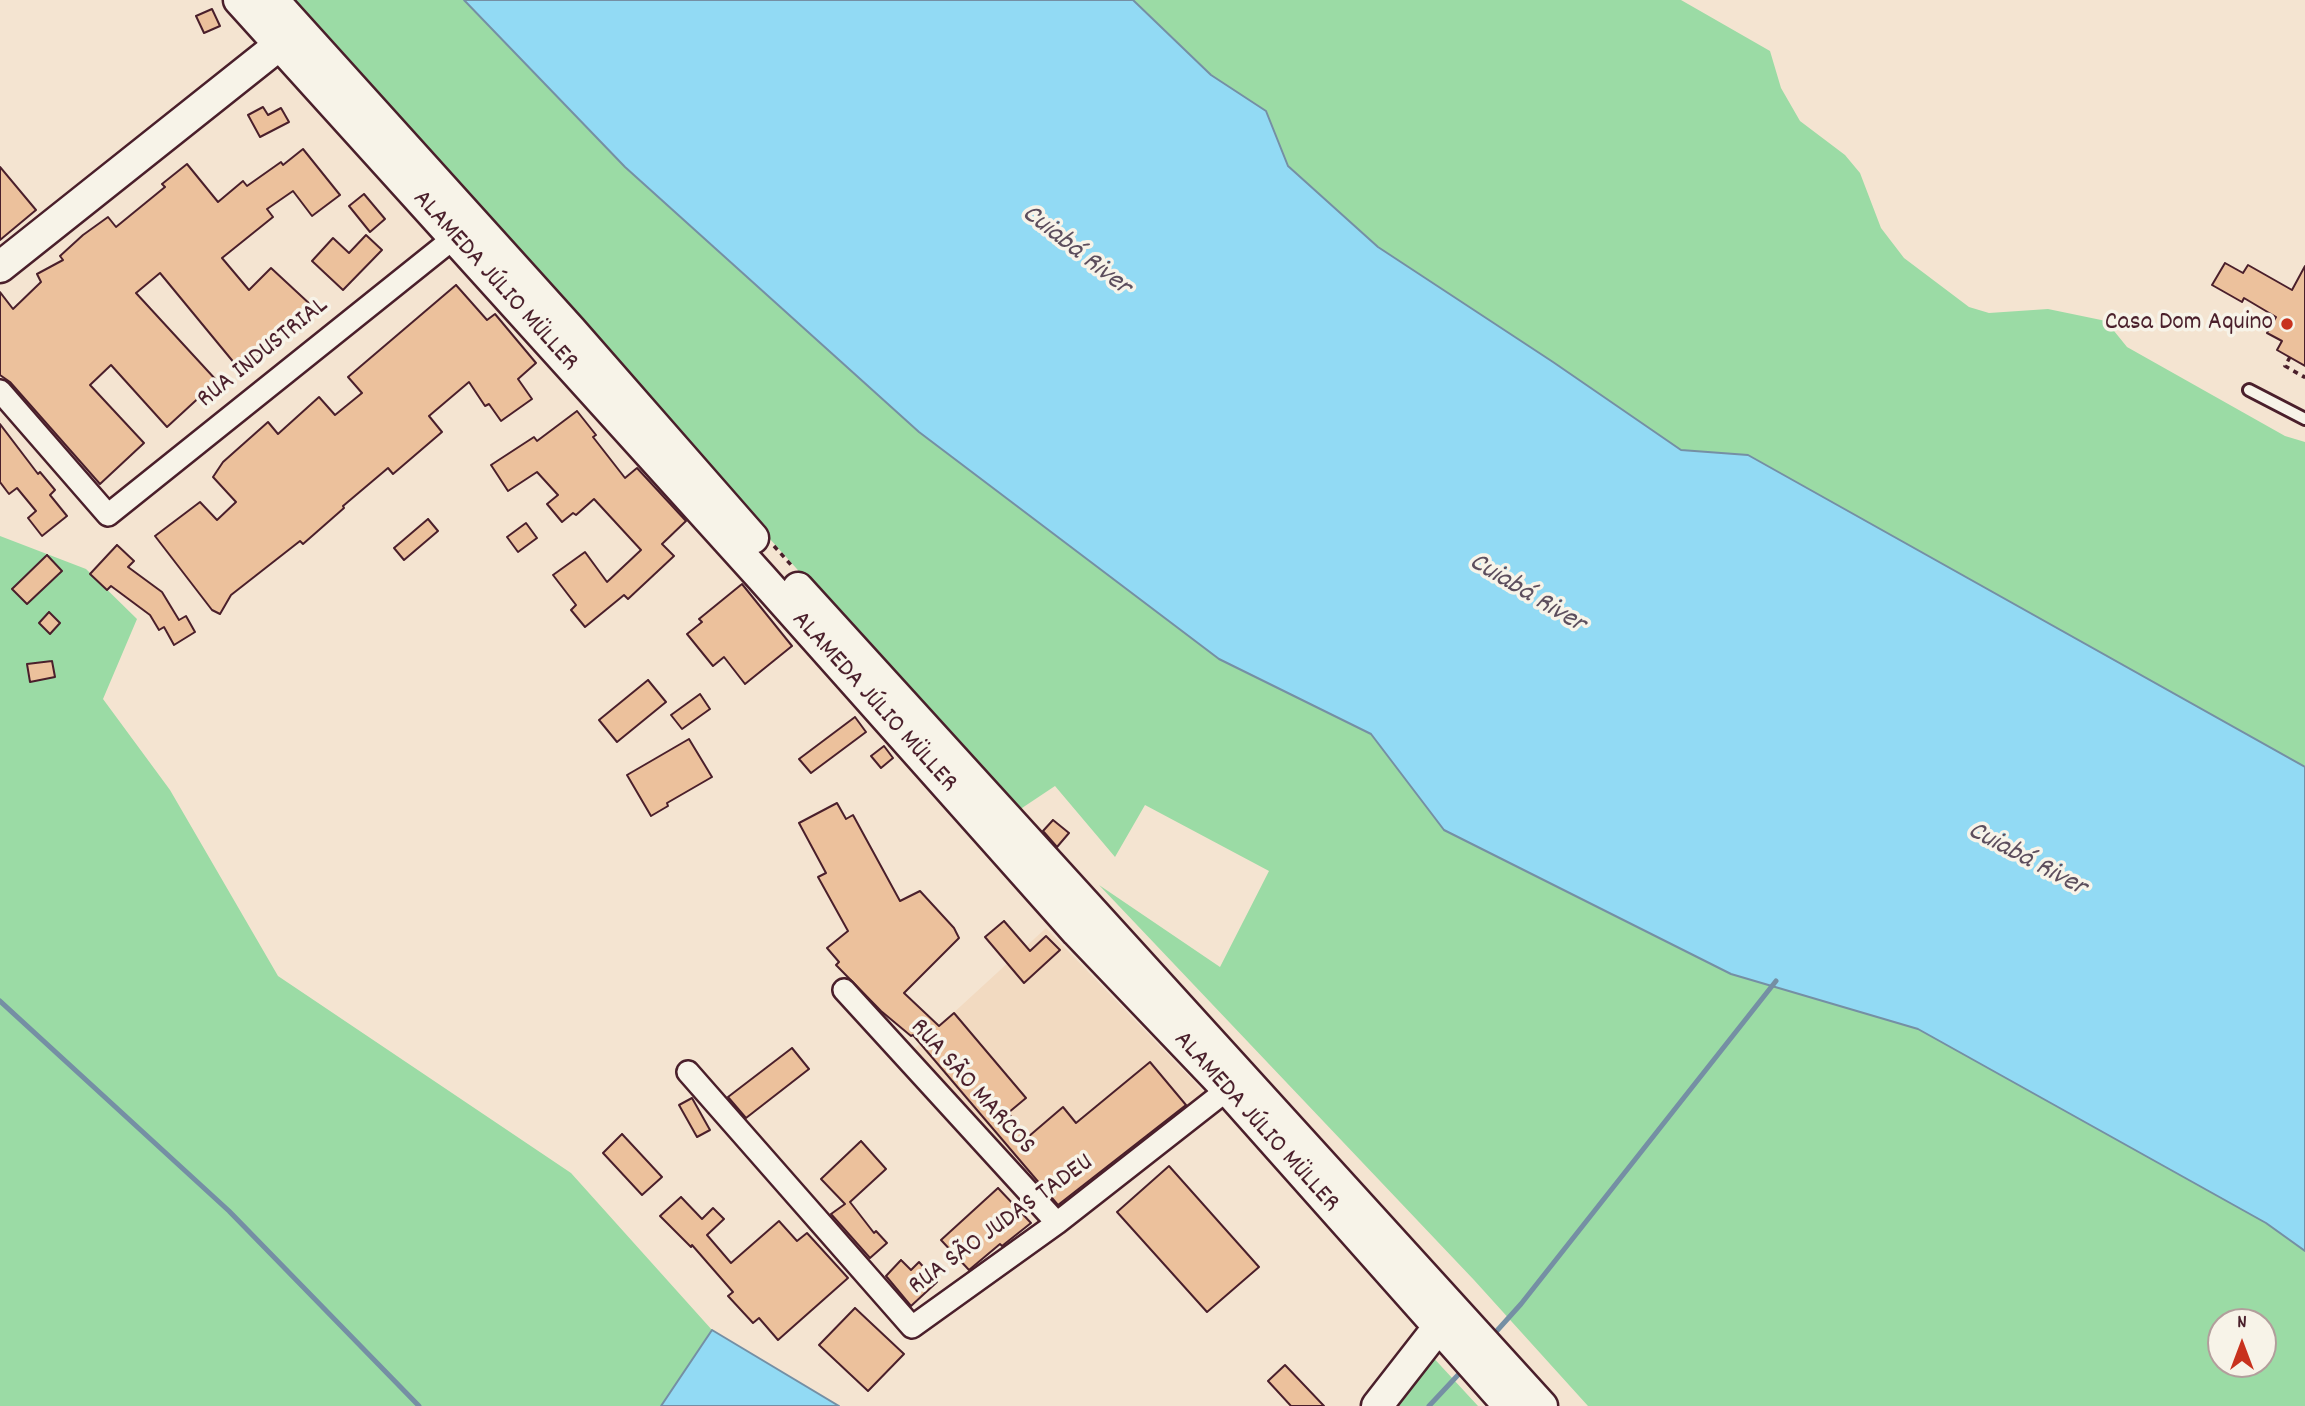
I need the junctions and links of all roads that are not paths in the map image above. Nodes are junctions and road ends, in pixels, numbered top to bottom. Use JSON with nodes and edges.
{"nodes":[{"id":1,"x":239,"y":0,"type":"edge"},
{"id":2,"x":273,"y":0,"type":"edge"},
{"id":3,"x":289,"y":38,"type":"junction"},
{"id":4,"x":463,"y":230,"type":"junction"},
{"id":5,"x":0,"y":267,"type":"edge"},
{"id":6,"x":2249,"y":390,"type":"dead end"},
{"id":7,"x":0,"y":391,"type":"edge"},
{"id":8,"x":2305,"y":419,"type":"edge"},
{"id":9,"x":844,"y":990,"type":"dead end"},
{"id":10,"x":688,"y":1072,"type":"dead end"},
{"id":11,"x":1236,"y":1083,"type":"junction"},
{"id":12,"x":1057,"y":1223,"type":"junction"},
{"id":13,"x":1446,"y":1317,"type":"junction"},
{"id":14,"x":1377,"y":1406,"type":"edge"},
{"id":15,"x":1509,"y":1406,"type":"edge"},
{"id":16,"x":1542,"y":1406,"type":"edge"}],
"edges":[{"from":1,"to":3,"type":"main road","name":"ALAMEDA JÚLIO MÜLLER"},
{"from":2,"to":3,"type":"main road","name":"ALAMEDA JÚLIO MÜLLER"},
{"from":3,"to":4,"type":"main road","name":"ALAMEDA JÚLIO MÜLLER"},
{"from":3,"to":5,"type":"main road"},
{"from":4,"to":7,"type":"street","name":"RUA INDUSTRIAL"},
{"from":4,"to":11,"type":"main road","name":"ALAMEDA JÚLIO MÜLLER"},
{"from":6,"to":8,"type":"lane"},
{"from":9,"to":12,"type":"street","name":"RUA SÃO MARCOS"},
{"from":10,"to":12,"type":"street","name":"RUA SÃO JUDAS TADEU"},
{"from":11,"to":12,"type":"street","name":"RUA SÃO JUDAS TADEU"},
{"from":11,"to":13,"type":"main road","name":"ALAMEDA JÚLIO MÜLLER"},
{"from":13,"to":14,"type":"main road"},
{"from":13,"to":15,"type":"main road","name":"ALAMEDA JÚLIO MÜLLER"},
{"from":13,"to":16,"type":"main road","name":"ALAMEDA JÚLIO MÜLLER"}]}
